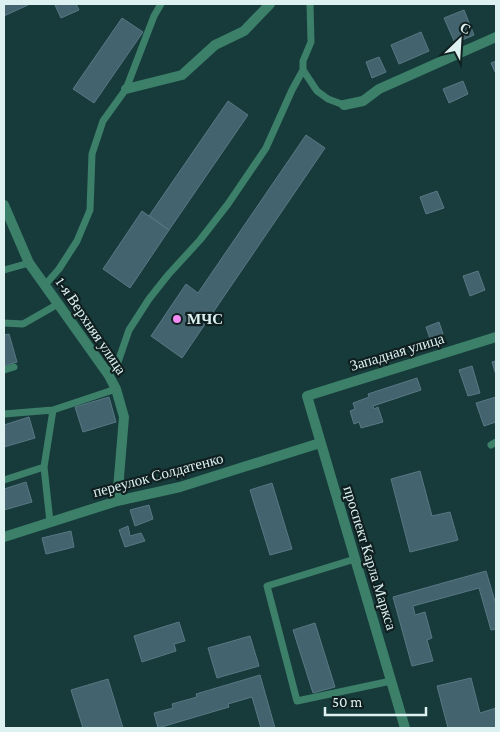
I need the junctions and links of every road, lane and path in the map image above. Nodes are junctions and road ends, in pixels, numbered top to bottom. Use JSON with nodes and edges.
{"nodes":[{"id":1,"x":161,"y":4,"type":"edge"},
{"id":2,"x":270,"y":4,"type":"edge"},
{"id":3,"x":310,"y":4,"type":"edge"},
{"id":4,"x":496,"y":37,"type":"edge"},
{"id":5,"x":303,"y":70,"type":"junction"},
{"id":6,"x":126,"y":89,"type":"junction"},
{"id":7,"x":344,"y":105,"type":"joint"},
{"id":8,"x":4,"y":205,"type":"edge"},
{"id":9,"x":29,"y":263,"type":"junction"},
{"id":10,"x":4,"y":270,"type":"edge"},
{"id":11,"x":45,"y":285,"type":"junction"},
{"id":12,"x":58,"y":304,"type":"junction"},
{"id":13,"x":4,"y":323,"type":"edge"},
{"id":14,"x":496,"y":337,"type":"edge"},
{"id":15,"x":14,"y":367,"type":"dead end"},
{"id":16,"x":4,"y":370,"type":"edge"},
{"id":17,"x":108,"y":374,"type":"junction"},
{"id":18,"x":116,"y":389,"type":"junction"},
{"id":19,"x":307,"y":396,"type":"joint"},
{"id":20,"x":53,"y":410,"type":"junction"},
{"id":21,"x":4,"y":414,"type":"edge"},
{"id":22,"x":320,"y":443,"type":"junction"},
{"id":23,"x":44,"y":467,"type":"junction"},
{"id":24,"x":4,"y":480,"type":"edge"},
{"id":25,"x":117,"y":501,"type":"junction"},
{"id":26,"x":50,"y":522,"type":"junction"},
{"id":27,"x":4,"y":537,"type":"edge"},
{"id":28,"x":355,"y":559,"type":"junction"},
{"id":29,"x":391,"y":681,"type":"junction"},
{"id":30,"x":405,"y":728,"type":"edge"}],
"edges":[{"from":1,"to":6,"type":"lane"},
{"from":2,"to":6,"type":"street"},
{"from":3,"to":5,"type":"lane"},
{"from":4,"to":7,"type":"street"},
{"from":5,"to":7,"type":"lane"},
{"from":5,"to":17,"type":"lane"},
{"from":6,"to":11,"type":"lane"},
{"from":8,"to":9,"type":"street","name":"1-я Верхняя улица"},
{"from":9,"to":10,"type":"lane"},
{"from":9,"to":11,"type":"street","name":"1-я Верхняя улица"},
{"from":11,"to":12,"type":"street","name":"1-я Верхняя улица"},
{"from":12,"to":13,"type":"lane"},
{"from":12,"to":17,"type":"street","name":"1-я Верхняя улица"},
{"from":14,"to":19,"type":"street","name":"Западная улица"},
{"from":15,"to":16,"type":"lane"},
{"from":17,"to":18,"type":"street","name":"1-я Верхняя улица"},
{"from":18,"to":20,"type":"lane"},
{"from":18,"to":25,"type":"street","name":"1-я Верхняя улица"},
{"from":19,"to":22,"type":"street","name":"проспект Карла Маркса"},
{"from":20,"to":21,"type":"lane"},
{"from":20,"to":23,"type":"lane"},
{"from":22,"to":25,"type":"street","name":"переулок Солдатенко"},
{"from":22,"to":28,"type":"street","name":"проспект Карла Маркса"},
{"from":23,"to":24,"type":"lane"},
{"from":23,"to":26,"type":"lane"},
{"from":25,"to":26,"type":"street","name":"переулок Солдатенко"},
{"from":26,"to":27,"type":"street","name":"переулок Солдатенко"},
{"from":28,"to":29,"type":"street","name":"проспект Карла Маркса"},
{"from":28,"to":29,"type":"lane"},
{"from":29,"to":30,"type":"street","name":"проспект Карла Маркса"}]}
